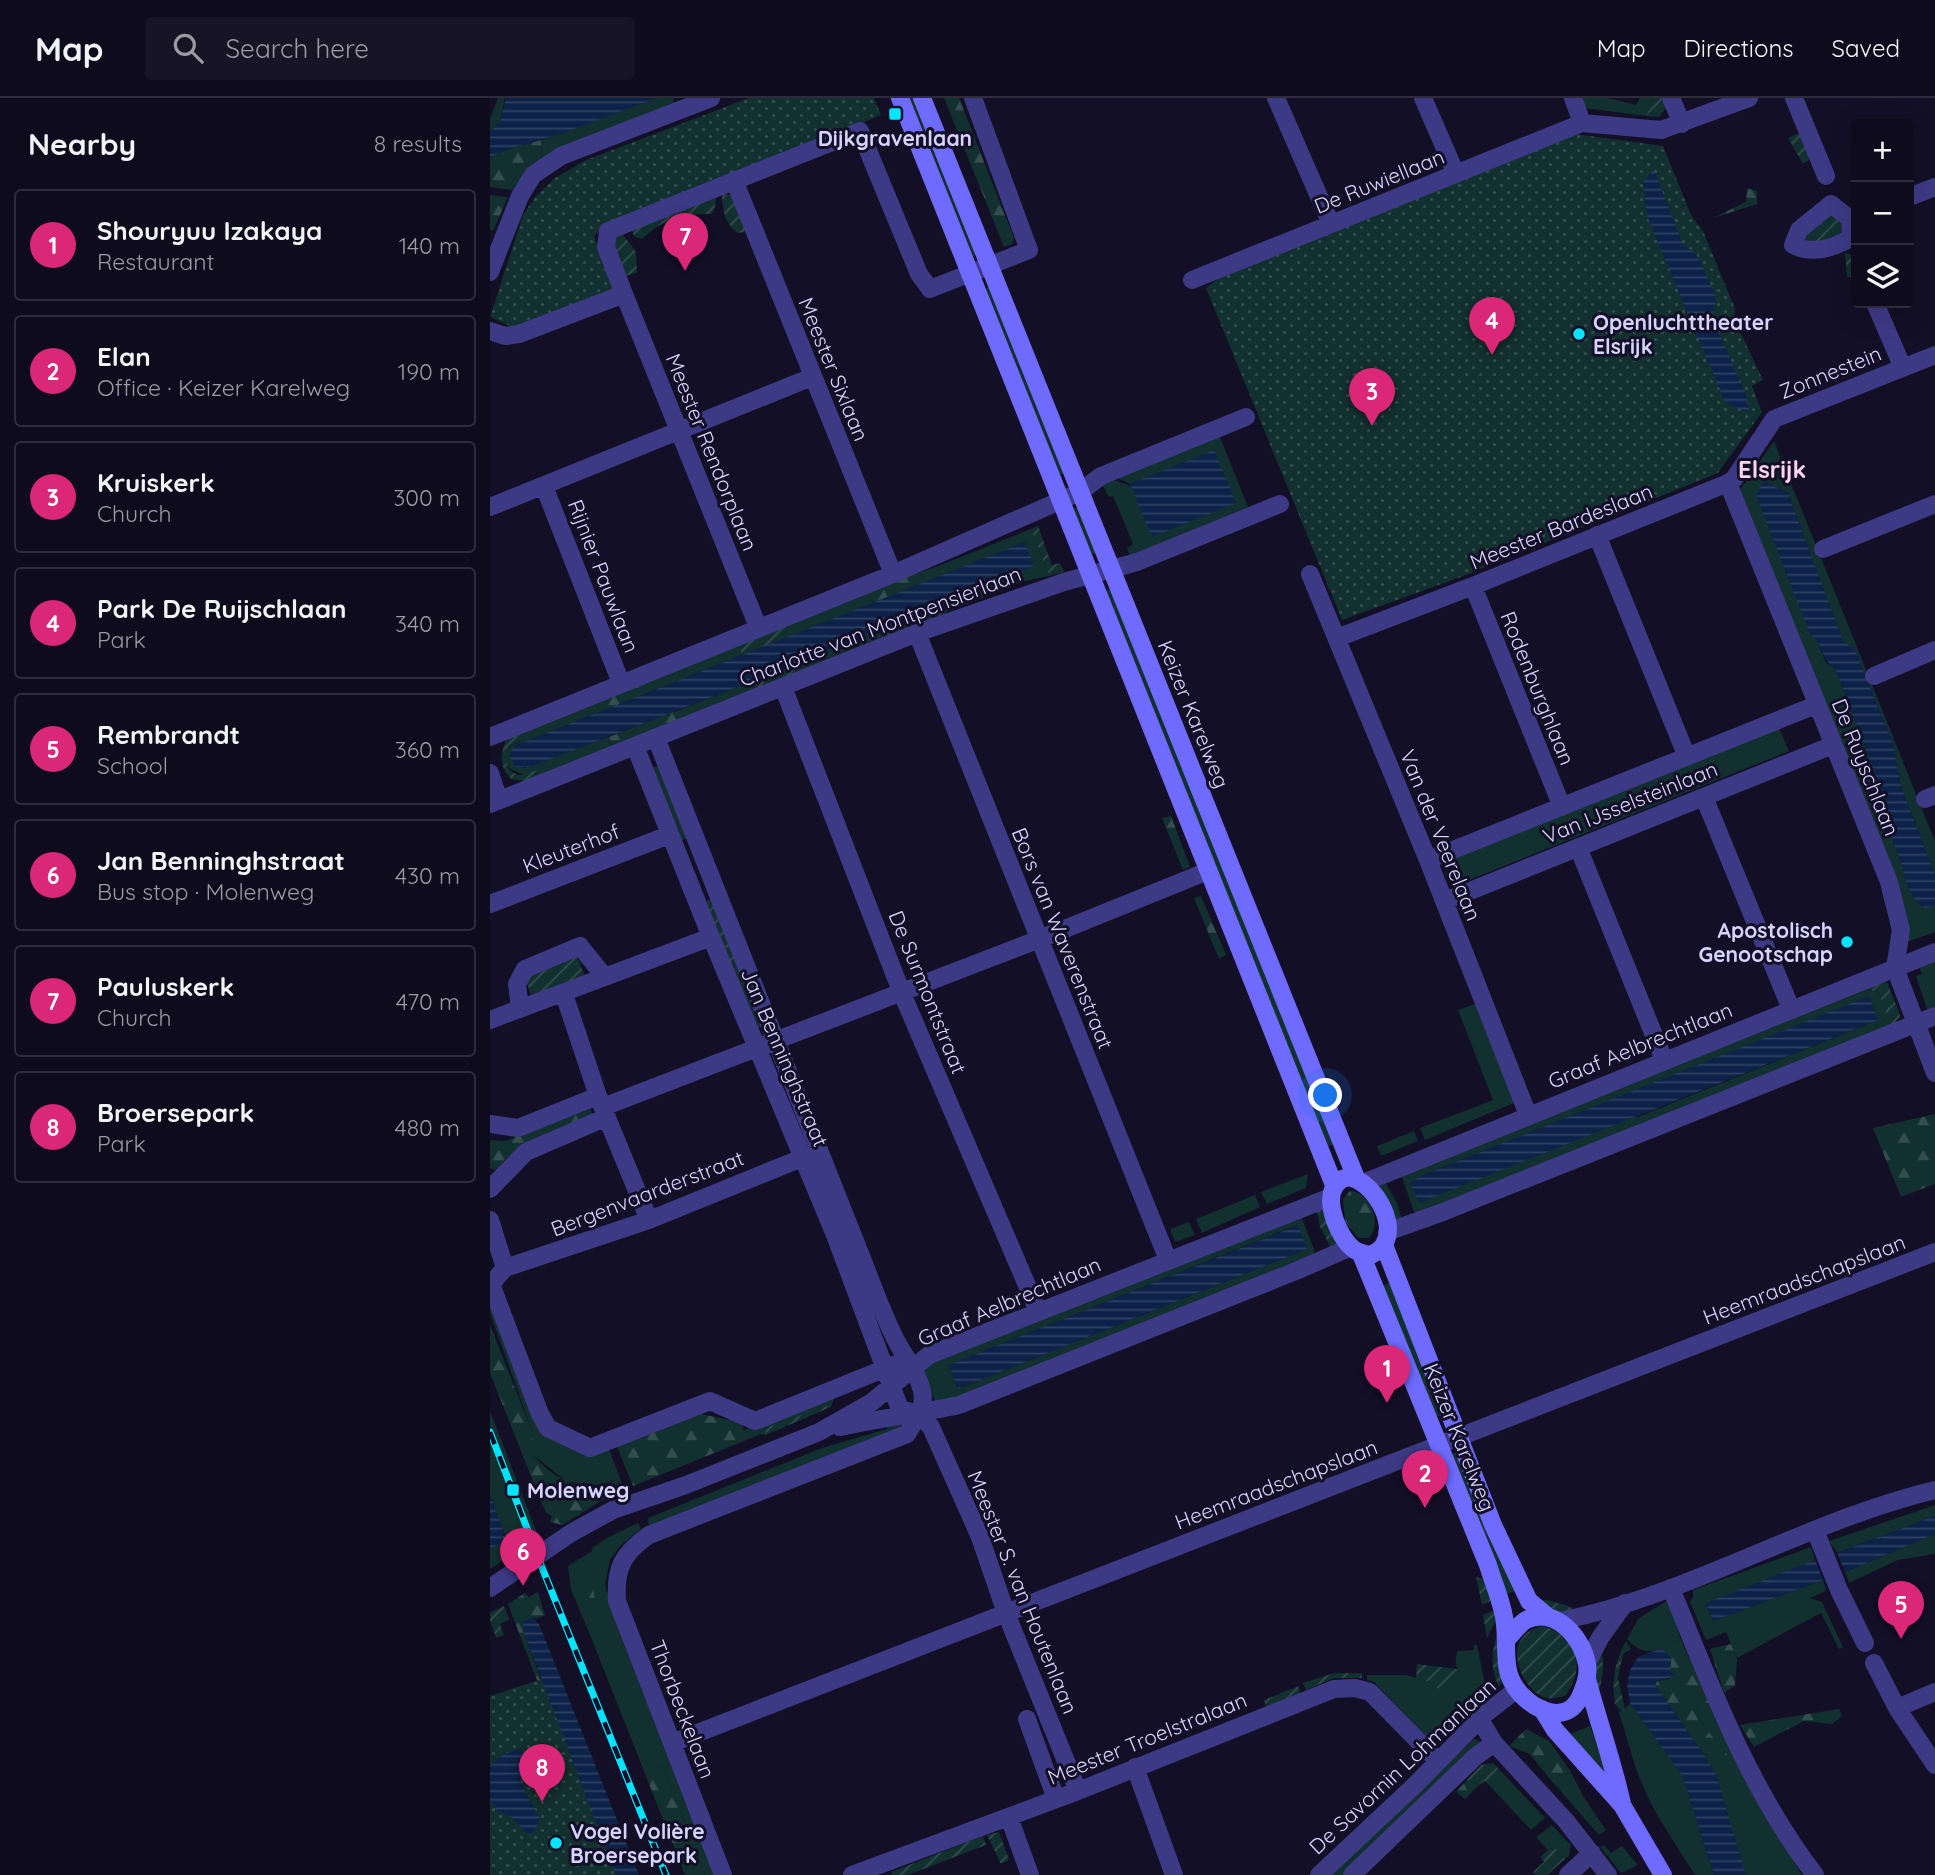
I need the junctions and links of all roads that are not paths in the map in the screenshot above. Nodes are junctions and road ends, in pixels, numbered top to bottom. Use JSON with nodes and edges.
{"nodes":[{"id":1,"x":711,"y":98,"type":"edge"},
{"id":2,"x":900,"y":98,"type":"edge"},
{"id":3,"x":922,"y":98,"type":"edge"},
{"id":4,"x":973,"y":98,"type":"edge"},
{"id":5,"x":1276,"y":98,"type":"edge"},
{"id":6,"x":1423,"y":98,"type":"edge"},
{"id":7,"x":1573,"y":98,"type":"edge"},
{"id":8,"x":1671,"y":98,"type":"edge"},
{"id":9,"x":1749,"y":98,"type":"edge"},
{"id":10,"x":1794,"y":98,"type":"edge"},
{"id":11,"x":1582,"y":123,"type":"junction"},
{"id":12,"x":1682,"y":124,"type":"junction"},
{"id":13,"x":1456,"y":174,"type":"junction"},
{"id":14,"x":1826,"y":176,"type":"dead end"},
{"id":15,"x":734,"y":180,"type":"junction"},
{"id":16,"x":1935,"y":187,"type":"edge"},
{"id":17,"x":1914,"y":195,"type":"edge"},
{"id":18,"x":1331,"y":224,"type":"junction"},
{"id":19,"x":990,"y":266,"type":"junction"},
{"id":20,"x":490,"y":272,"type":"edge"},
{"id":21,"x":969,"y":273,"type":"junction"},
{"id":22,"x":1192,"y":280,"type":"dead end"},
{"id":23,"x":624,"y":294,"type":"junction"},
{"id":24,"x":1877,"y":308,"type":"edge"},
{"id":25,"x":490,"y":331,"type":"edge"},
{"id":26,"x":1935,"y":355,"type":"edge"},
{"id":27,"x":1903,"y":368,"type":"junction"},
{"id":28,"x":812,"y":377,"type":"junction"},
{"id":29,"x":1246,"y":417,"type":"dead end"},
{"id":30,"x":1774,"y":419,"type":"joint"},
{"id":31,"x":680,"y":431,"type":"junction"},
{"id":32,"x":1728,"y":482,"type":"junction"},
{"id":33,"x":544,"y":486,"type":"junction"},
{"id":34,"x":1080,"y":492,"type":"junction"},
{"id":35,"x":1060,"y":501,"type":"junction"},
{"id":36,"x":1280,"y":504,"type":"dead end"},
{"id":37,"x":1935,"y":504,"type":"edge"},
{"id":38,"x":490,"y":507,"type":"edge"},
{"id":39,"x":1597,"y":535,"type":"junction"},
{"id":40,"x":1823,"y":549,"type":"dead end"},
{"id":41,"x":1112,"y":570,"type":"junction"},
{"id":42,"x":893,"y":574,"type":"junction"},
{"id":43,"x":1310,"y":574,"type":"dead end"},
{"id":44,"x":1089,"y":575,"type":"junction"},
{"id":45,"x":1473,"y":586,"type":"junction"},
{"id":46,"x":758,"y":628,"type":"junction"},
{"id":47,"x":917,"y":633,"type":"junction"},
{"id":48,"x":1337,"y":638,"type":"junction"},
{"id":49,"x":1935,"y":650,"type":"edge"},
{"id":50,"x":1874,"y":676,"type":"dead end"},
{"id":51,"x":621,"y":683,"type":"junction"},
{"id":52,"x":783,"y":687,"type":"junction"},
{"id":53,"x":1816,"y":705,"type":"junction"},
{"id":54,"x":490,"y":737,"type":"edge"},
{"id":55,"x":656,"y":738,"type":"junction"},
{"id":56,"x":1833,"y":745,"type":"junction"},
{"id":57,"x":635,"y":746,"type":"junction"},
{"id":58,"x":1687,"y":757,"type":"junction"},
{"id":59,"x":490,"y":773,"type":"edge"},
{"id":60,"x":1704,"y":797,"type":"junction"},
{"id":61,"x":495,"y":802,"type":"edge"},
{"id":62,"x":1562,"y":807,"type":"junction"},
{"id":63,"x":669,"y":835,"type":"junction"},
{"id":64,"x":1578,"y":847,"type":"junction"},
{"id":65,"x":1428,"y":860,"type":"junction"},
{"id":66,"x":1208,"y":871,"type":"junction"},
{"id":67,"x":1444,"y":901,"type":"junction"},
{"id":68,"x":490,"y":904,"type":"edge"},
{"id":69,"x":711,"y":937,"type":"junction"},
{"id":70,"x":1040,"y":939,"type":"junction"},
{"id":71,"x":1935,"y":951,"type":"edge"},
{"id":72,"x":1895,"y":968,"type":"junction"},
{"id":73,"x":604,"y":976,"type":"junction"},
{"id":74,"x":901,"y":991,"type":"junction"},
{"id":75,"x":564,"y":994,"type":"junction"},
{"id":76,"x":520,"y":1009,"type":"junction"},
{"id":77,"x":1791,"y":1009,"type":"junction"},
{"id":78,"x":1935,"y":1016,"type":"edge"},
{"id":79,"x":490,"y":1020,"type":"edge"},
{"id":80,"x":1915,"y":1024,"type":"junction"},
{"id":81,"x":767,"y":1045,"type":"junction"},
{"id":82,"x":1664,"y":1060,"type":"junction"},
{"id":83,"x":1935,"y":1073,"type":"edge"},
{"id":84,"x":603,"y":1107,"type":"junction"},
{"id":85,"x":1528,"y":1115,"type":"junction"},
{"id":86,"x":490,"y":1124,"type":"edge"},
{"id":87,"x":802,"y":1157,"type":"junction"},
{"id":88,"x":1359,"y":1180,"type":"junction"},
{"id":89,"x":490,"y":1189,"type":"edge"},
{"id":90,"x":1332,"y":1191,"type":"junction"},
{"id":91,"x":490,"y":1220,"type":"edge"},
{"id":92,"x":649,"y":1220,"type":"junction"},
{"id":93,"x":1386,"y":1238,"type":"junction"},
{"id":94,"x":1356,"y":1250,"type":"junction"},
{"id":95,"x":1935,"y":1252,"type":"edge"},
{"id":96,"x":1168,"y":1260,"type":"junction"},
{"id":97,"x":505,"y":1268,"type":"junction"},
{"id":98,"x":1038,"y":1311,"type":"junction"},
{"id":99,"x":886,"y":1367,"type":"junction"},
{"id":100,"x":913,"y":1367,"type":"junction"},
{"id":101,"x":891,"y":1385,"type":"junction"},
{"id":102,"x":918,"y":1414,"type":"junction"},
{"id":103,"x":819,"y":1432,"type":"junction"},
{"id":104,"x":1459,"y":1437,"type":"junction"},
{"id":105,"x":1438,"y":1445,"type":"junction"},
{"id":106,"x":1935,"y":1490,"type":"edge"},
{"id":107,"x":1815,"y":1530,"type":"junction"},
{"id":108,"x":1671,"y":1588,"type":"junction"},
{"id":109,"x":490,"y":1590,"type":"edge"},
{"id":110,"x":1625,"y":1603,"type":"junction"},
{"id":111,"x":1006,"y":1613,"type":"junction"},
{"id":112,"x":1554,"y":1619,"type":"junction"},
{"id":113,"x":1507,"y":1639,"type":"junction"},
{"id":114,"x":1864,"y":1643,"type":"dead end"},
{"id":115,"x":1874,"y":1663,"type":"dead end"},
{"id":116,"x":1587,"y":1671,"type":"junction"},
{"id":117,"x":1516,"y":1690,"type":"junction"},
{"id":118,"x":1935,"y":1692,"type":"edge"},
{"id":119,"x":1897,"y":1708,"type":"junction"},
{"id":120,"x":1542,"y":1709,"type":"junction"},
{"id":121,"x":1027,"y":1719,"type":"dead end"},
{"id":122,"x":1480,"y":1720,"type":"junction"},
{"id":123,"x":672,"y":1743,"type":"junction"},
{"id":124,"x":1494,"y":1743,"type":"junction"},
{"id":125,"x":1438,"y":1761,"type":"junction"},
{"id":126,"x":1935,"y":1765,"type":"edge"},
{"id":127,"x":1135,"y":1767,"type":"junction"},
{"id":128,"x":1078,"y":1791,"type":"junction"},
{"id":129,"x":1056,"y":1799,"type":"junction"},
{"id":130,"x":1622,"y":1805,"type":"junction"},
{"id":131,"x":1009,"y":1817,"type":"junction"},
{"id":132,"x":1592,"y":1853,"type":"junction"},
{"id":133,"x":874,"y":1871,"type":"edge"},
{"id":134,"x":723,"y":1875,"type":"edge"},
{"id":135,"x":852,"y":1875,"type":"edge"},
{"id":136,"x":1030,"y":1875,"type":"edge"},
{"id":137,"x":1174,"y":1875,"type":"edge"},
{"id":138,"x":1319,"y":1875,"type":"edge"},
{"id":139,"x":1352,"y":1875,"type":"edge"},
{"id":140,"x":1568,"y":1875,"type":"edge"},
{"id":141,"x":1608,"y":1875,"type":"edge"},
{"id":142,"x":1663,"y":1875,"type":"edge"},
{"id":143,"x":1815,"y":1875,"type":"edge"}],
"edges":[{"from":1,"to":20,"type":"street"},
{"from":2,"to":21,"type":"main road"},
{"from":3,"to":19,"type":"main road","name":"Keizer Karelweg"},
{"from":4,"to":19,"type":"street"},
{"from":5,"to":18,"type":"street"},
{"from":6,"to":13,"type":"street"},
{"from":7,"to":11,"type":"street"},
{"from":8,"to":12,"type":"street"},
{"from":9,"to":12,"type":"street"},
{"from":10,"to":14,"type":"street"},
{"from":11,"to":12,"type":"street"},
{"from":11,"to":13,"type":"street","name":"De Ruwiellaan"},
{"from":13,"to":18,"type":"street","name":"De Ruwiellaan"},
{"from":15,"to":21,"type":"street"},
{"from":15,"to":23,"type":"street","name":"Meester Rendorplaan"},
{"from":15,"to":28,"type":"street","name":"Meester Sixlaan"},
{"from":16,"to":17,"type":"street"},
{"from":18,"to":22,"type":"street","name":"De Ruwiellaan"},
{"from":19,"to":21,"type":"street"},
{"from":19,"to":34,"type":"main road","name":"Keizer Karelweg"},
{"from":21,"to":35,"type":"main road"},
{"from":23,"to":25,"type":"street"},
{"from":23,"to":31,"type":"street","name":"Meester Rendorplaan"},
{"from":24,"to":27,"type":"street","name":"Zonnestein"},
{"from":26,"to":27,"type":"street","name":"Zonnestein"},
{"from":27,"to":30,"type":"street","name":"Zonnestein"},
{"from":28,"to":31,"type":"street"},
{"from":28,"to":42,"type":"street","name":"Meester Sixlaan"},
{"from":29,"to":34,"type":"street","name":"Charlotte van Montpensierlaan"},
{"from":30,"to":32,"type":"street","name":"Meester Bardeslaan"},
{"from":31,"to":33,"type":"street"},
{"from":31,"to":46,"type":"street","name":"Meester Rendorplaan"},
{"from":32,"to":39,"type":"street","name":"Meester Bardeslaan"},
{"from":32,"to":53,"type":"street","name":"De Ruyschlaan"},
{"from":33,"to":38,"type":"street"},
{"from":33,"to":51,"type":"street","name":"Rijnier Pauwlaan"},
{"from":34,"to":35,"type":"street","name":"Charlotte van Montpensierlaan"},
{"from":34,"to":41,"type":"main road","name":"Keizer Karelweg"},
{"from":35,"to":42,"type":"street","name":"Charlotte van Montpensierlaan"},
{"from":35,"to":44,"type":"main road"},
{"from":36,"to":41,"type":"street","name":"Charlotte van Montpensierlaan"},
{"from":37,"to":40,"type":"street"},
{"from":39,"to":45,"type":"street","name":"Meester Bardeslaan"},
{"from":39,"to":58,"type":"street"},
{"from":41,"to":44,"type":"street","name":"Charlotte van Montpensierlaan"},
{"from":41,"to":88,"type":"main road","name":"Keizer Karelweg"},
{"from":42,"to":46,"type":"street","name":"Charlotte van Montpensierlaan"},
{"from":43,"to":48,"type":"street","name":"Van der Veerelaan"},
{"from":44,"to":47,"type":"street","name":"Charlotte van Montpensierlaan"},
{"from":44,"to":66,"type":"main road"},
{"from":45,"to":48,"type":"street","name":"Meester Bardeslaan"},
{"from":45,"to":62,"type":"street","name":"Rodenburghlaan"},
{"from":46,"to":51,"type":"street","name":"Charlotte van Montpensierlaan"},
{"from":47,"to":52,"type":"street","name":"Charlotte van Montpensierlaan"},
{"from":47,"to":70,"type":"street","name":"Bors van Waverenstraat"},
{"from":48,"to":65,"type":"street","name":"Van der Veerelaan"},
{"from":49,"to":50,"type":"street"},
{"from":51,"to":54,"type":"street","name":"Charlotte van Montpensierlaan"},
{"from":52,"to":55,"type":"street","name":"Charlotte van Montpensierlaan"},
{"from":52,"to":74,"type":"street","name":"De Surmontstraat"},
{"from":53,"to":56,"type":"street","name":"De Ruyschlaan"},
{"from":53,"to":58,"type":"street","name":"Van IJsselsteinlaan"},
{"from":55,"to":57,"type":"street","name":"Charlotte van Montpensierlaan"},
{"from":55,"to":81,"type":"street","name":"Jan Benninghstraat"},
{"from":56,"to":60,"type":"street","name":"Van IJsselsteinlaan"},
{"from":56,"to":72,"type":"street","name":"De Ruyschlaan"},
{"from":57,"to":61,"type":"street","name":"Charlotte van Montpensierlaan"},
{"from":57,"to":63,"type":"street","name":"Jan Benninghstraat"},
{"from":58,"to":62,"type":"street","name":"Van IJsselsteinlaan"},
{"from":59,"to":61,"type":"street","name":"Charlotte van Montpensierlaan"},
{"from":60,"to":64,"type":"street","name":"Van IJsselsteinlaan"},
{"from":60,"to":77,"type":"street"},
{"from":62,"to":65,"type":"street","name":"Van IJsselsteinlaan"},
{"from":63,"to":68,"type":"street","name":"Kleuterhof"},
{"from":63,"to":69,"type":"street","name":"Jan Benninghstraat"},
{"from":64,"to":67,"type":"street","name":"Van IJsselsteinlaan"},
{"from":64,"to":82,"type":"street"},
{"from":65,"to":67,"type":"street","name":"Van der Veerelaan"},
{"from":66,"to":70,"type":"street"},
{"from":66,"to":90,"type":"main road"},
{"from":67,"to":85,"type":"street","name":"Van der Veerelaan"},
{"from":69,"to":73,"type":"street"},
{"from":69,"to":81,"type":"street","name":"Jan Benninghstraat"},
{"from":70,"to":74,"type":"street"},
{"from":70,"to":96,"type":"street","name":"Bors van Waverenstraat"},
{"from":71,"to":72,"type":"street","name":"Graaf Aelbrechtlaan"},
{"from":72,"to":77,"type":"street","name":"Graaf Aelbrechtlaan"},
{"from":72,"to":80,"type":"street","name":"De Ruyschlaan"},
{"from":73,"to":75,"type":"street"},
{"from":73,"to":76,"type":"street"},
{"from":74,"to":81,"type":"street"},
{"from":74,"to":98,"type":"street","name":"De Surmontstraat"},
{"from":75,"to":76,"type":"street"},
{"from":75,"to":84,"type":"street"},
{"from":76,"to":79,"type":"street"},
{"from":77,"to":82,"type":"street","name":"Graaf Aelbrechtlaan"},
{"from":78,"to":80,"type":"street"},
{"from":80,"to":83,"type":"street","name":"De Ruyschlaan"},
{"from":80,"to":93,"type":"street"},
{"from":81,"to":84,"type":"street"},
{"from":81,"to":87,"type":"street","name":"Jan Benninghstraat"},
{"from":81,"to":100,"type":"street","name":"Jan Benninghstraat"},
{"from":82,"to":85,"type":"street","name":"Graaf Aelbrechtlaan"},
{"from":84,"to":86,"type":"street"},
{"from":84,"to":89,"type":"street"},
{"from":84,"to":92,"type":"street"},
{"from":85,"to":88,"type":"street","name":"Graaf Aelbrechtlaan"},
{"from":87,"to":92,"type":"street","name":"Bergenvaarderstraat"},
{"from":87,"to":99,"type":"street","name":"Jan Benninghstraat"},
{"from":88,"to":90,"type":"main road"},
{"from":88,"to":93,"type":"main road"},
{"from":90,"to":94,"type":"main road"},
{"from":90,"to":96,"type":"street","name":"Graaf Aelbrechtlaan"},
{"from":91,"to":97,"type":"street"},
{"from":92,"to":97,"type":"street","name":"Bergenvaarderstraat"},
{"from":93,"to":94,"type":"main road"},
{"from":93,"to":104,"type":"main road","name":"Keizer Karelweg"},
{"from":94,"to":102,"type":"street"},
{"from":94,"to":105,"type":"main road","name":"Keizer Karelweg"},
{"from":95,"to":104,"type":"street","name":"Heemraadschapslaan"},
{"from":96,"to":98,"type":"street","name":"Graaf Aelbrechtlaan"},
{"from":97,"to":99,"type":"street","name":"Graaf Aelbrechtlaan"},
{"from":98,"to":100,"type":"street","name":"Graaf Aelbrechtlaan"},
{"from":99,"to":100,"type":"street","name":"Graaf Aelbrechtlaan"},
{"from":99,"to":101,"type":"street","name":"Jan Benninghstraat"},
{"from":100,"to":101,"type":"street"},
{"from":100,"to":102,"type":"street","name":"Jan Benninghstraat"},
{"from":101,"to":102,"type":"street","name":"Meester S. van Houtenlaan"},
{"from":101,"to":103,"type":"street"},
{"from":102,"to":103,"type":"street"},
{"from":102,"to":111,"type":"street","name":"Meester S. van Houtenlaan"},
{"from":102,"to":123,"type":"street","name":"Thorbeckelaan"},
{"from":103,"to":109,"type":"street"},
{"from":104,"to":105,"type":"street","name":"Heemraadschapslaan"},
{"from":104,"to":112,"type":"main road","name":"Keizer Karelweg"},
{"from":105,"to":111,"type":"street","name":"Heemraadschapslaan"},
{"from":105,"to":113,"type":"main road","name":"Keizer Karelweg"},
{"from":106,"to":107,"type":"street"},
{"from":107,"to":108,"type":"street"},
{"from":107,"to":114,"type":"street"},
{"from":108,"to":110,"type":"street"},
{"from":108,"to":143,"type":"street"},
{"from":110,"to":112,"type":"street"},
{"from":110,"to":116,"type":"street"},
{"from":111,"to":123,"type":"street","name":"Heemraadschapslaan"},
{"from":111,"to":128,"type":"street","name":"Meester S. van Houtenlaan"},
{"from":112,"to":113,"type":"main road"},
{"from":112,"to":116,"type":"main road"},
{"from":113,"to":117,"type":"main road"},
{"from":115,"to":119,"type":"street"},
{"from":116,"to":120,"type":"main road"},
{"from":116,"to":130,"type":"main road"},
{"from":117,"to":120,"type":"main road"},
{"from":117,"to":122,"type":"street","name":"De Savornin Lohmanlaan"},
{"from":118,"to":119,"type":"street"},
{"from":119,"to":126,"type":"street"},
{"from":120,"to":130,"type":"main road"},
{"from":121,"to":129,"type":"street"},
{"from":122,"to":124,"type":"street"},
{"from":122,"to":125,"type":"street","name":"De Savornin Lohmanlaan"},
{"from":123,"to":134,"type":"street","name":"Thorbeckelaan"},
{"from":124,"to":132,"type":"street"},
{"from":124,"to":139,"type":"street","name":"De Savornin Lohmanlaan"},
{"from":125,"to":127,"type":"street","name":"Meester Troelstralaan"},
{"from":125,"to":138,"type":"street","name":"De Savornin Lohmanlaan"},
{"from":127,"to":128,"type":"street","name":"Meester Troelstralaan"},
{"from":127,"to":137,"type":"street"},
{"from":128,"to":129,"type":"street","name":"Meester Troelstralaan"},
{"from":129,"to":131,"type":"street","name":"Meester Troelstralaan"},
{"from":130,"to":142,"type":"main road"},
{"from":131,"to":133,"type":"street","name":"Meester Troelstralaan"},
{"from":131,"to":136,"type":"street"},
{"from":132,"to":140,"type":"street"},
{"from":132,"to":141,"type":"street"},
{"from":133,"to":135,"type":"street","name":"Meester Troelstralaan"}]}
